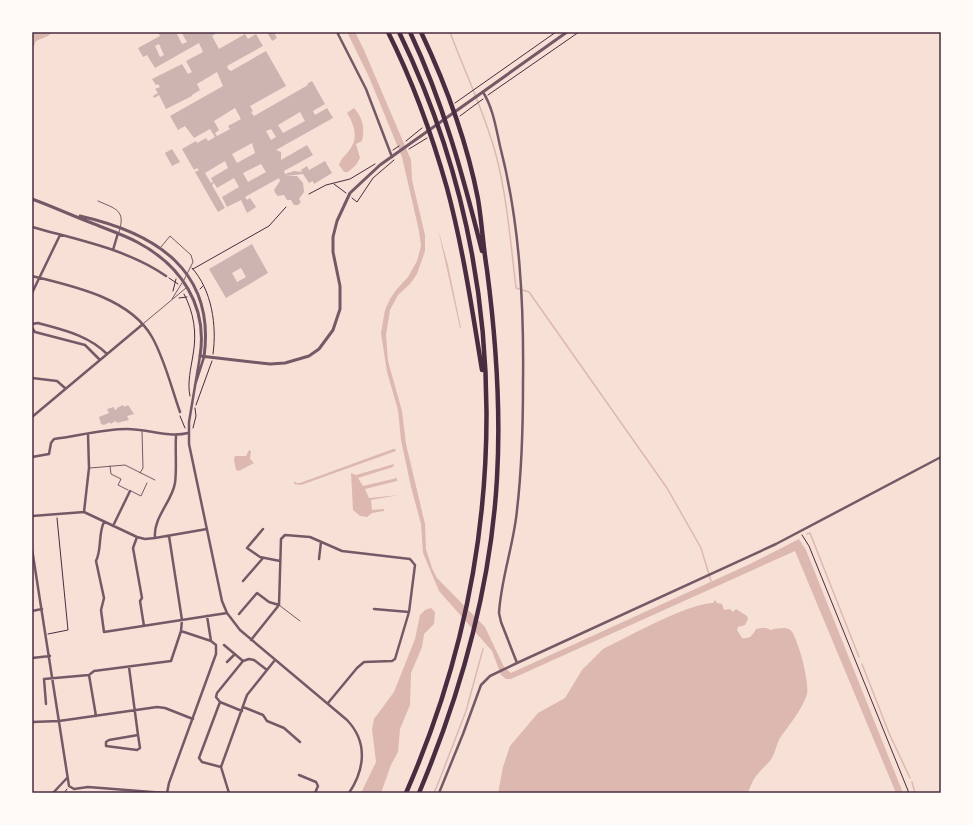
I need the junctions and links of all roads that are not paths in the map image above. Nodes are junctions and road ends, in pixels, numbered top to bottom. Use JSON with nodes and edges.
{"nodes":[{"id":1,"x":337,"y":32,"type":"edge"},
{"id":2,"x":388,"y":32,"type":"edge"},
{"id":3,"x":399,"y":32,"type":"edge"},
{"id":4,"x":410,"y":32,"type":"edge"},
{"id":5,"x":421,"y":32,"type":"edge"},
{"id":6,"x":567,"y":32,"type":"edge"},
{"id":7,"x":483,"y":92,"type":"junction"},
{"id":8,"x":394,"y":157,"type":"junction"},
{"id":9,"x":32,"y":199,"type":"edge"},
{"id":10,"x":98,"y":201,"type":"dead end"},
{"id":11,"x":74,"y":214,"type":"junction"},
{"id":12,"x":32,"y":226,"type":"edge"},
{"id":13,"x":120,"y":228,"type":"junction"},
{"id":14,"x":118,"y":233,"type":"junction"},
{"id":15,"x":60,"y":235,"type":"junction"},
{"id":16,"x":160,"y":248,"type":"junction"},
{"id":17,"x":113,"y":250,"type":"junction"},
{"id":18,"x":157,"y":254,"type":"junction"},
{"id":19,"x":486,"y":268,"type":"junction"},
{"id":20,"x":187,"y":275,"type":"junction"},
{"id":21,"x":32,"y":276,"type":"edge"},
{"id":22,"x":166,"y":276,"type":"road end"},
{"id":23,"x":38,"y":277,"type":"junction"},
{"id":24,"x":184,"y":281,"type":"junction"},
{"id":25,"x":191,"y":281,"type":"junction"},
{"id":26,"x":187,"y":286,"type":"junction"},
{"id":27,"x":32,"y":293,"type":"edge"},
{"id":28,"x":172,"y":299,"type":"junction"},
{"id":29,"x":32,"y":324,"type":"edge"},
{"id":30,"x":143,"y":324,"type":"junction"},
{"id":31,"x":32,"y":328,"type":"edge"},
{"id":32,"x":107,"y":354,"type":"junction"},
{"id":33,"x":200,"y":356,"type":"junction"},
{"id":34,"x":204,"y":357,"type":"junction"},
{"id":35,"x":100,"y":360,"type":"junction"},
{"id":36,"x":32,"y":378,"type":"edge"},
{"id":37,"x":65,"y":388,"type":"junction"},
{"id":38,"x":486,"y":388,"type":"junction"},
{"id":39,"x":192,"y":396,"type":"junction"},
{"id":40,"x":180,"y":412,"type":"road end"},
{"id":41,"x":32,"y":417,"type":"edge"},
{"id":42,"x":142,"y":430,"type":"junction"},
{"id":43,"x":188,"y":432,"type":"junction"},
{"id":44,"x":88,"y":434,"type":"junction"},
{"id":45,"x":176,"y":436,"type":"junction"},
{"id":46,"x":32,"y":457,"type":"edge"},
{"id":47,"x":941,"y":457,"type":"edge"},
{"id":48,"x":110,"y":466,"type":"junction"},
{"id":49,"x":89,"y":468,"type":"junction"},
{"id":50,"x":140,"y":473,"type":"junction"},
{"id":51,"x":155,"y":480,"type":"dead end"},
{"id":52,"x":147,"y":483,"type":"dead end"},
{"id":53,"x":129,"y":490,"type":"junction"},
{"id":54,"x":84,"y":512,"type":"junction"},
{"id":55,"x":32,"y":516,"type":"edge"},
{"id":56,"x":104,"y":522,"type":"junction"},
{"id":57,"x":113,"y":526,"type":"junction"},
{"id":58,"x":207,"y":529,"type":"junction"},
{"id":59,"x":263,"y":529,"type":"dead end"},
{"id":60,"x":169,"y":536,"type":"junction"},
{"id":61,"x":137,"y":537,"type":"junction"},
{"id":62,"x":155,"y":538,"type":"junction"},
{"id":63,"x":321,"y":542,"type":"junction"},
{"id":64,"x":32,"y":549,"type":"edge"},
{"id":65,"x":263,"y":558,"type":"junction"},
{"id":66,"x":319,"y":559,"type":"dead end"},
{"id":67,"x":280,"y":561,"type":"junction"},
{"id":68,"x":34,"y":576,"type":"edge"},
{"id":69,"x":243,"y":581,"type":"dead end"},
{"id":70,"x":279,"y":605,"type":"junction"},
{"id":71,"x":42,"y":609,"type":"junction"},
{"id":72,"x":374,"y":609,"type":"dead end"},
{"id":73,"x":32,"y":611,"type":"edge"},
{"id":74,"x":409,"y":612,"type":"junction"},
{"id":75,"x":227,"y":613,"type":"junction"},
{"id":76,"x":239,"y":614,"type":"dead end"},
{"id":77,"x":207,"y":616,"type":"junction"},
{"id":78,"x":182,"y":620,"type":"junction"},
{"id":79,"x":300,"y":620,"type":"dead end"},
{"id":80,"x":144,"y":626,"type":"junction"},
{"id":81,"x":181,"y":631,"type":"junction"},
{"id":82,"x":251,"y":640,"type":"junction"},
{"id":83,"x":211,"y":641,"type":"junction"},
{"id":84,"x":224,"y":645,"type":"dead end"},
{"id":85,"x":235,"y":654,"type":"junction"},
{"id":86,"x":50,"y":656,"type":"junction"},
{"id":87,"x":32,"y":658,"type":"edge"},
{"id":88,"x":275,"y":660,"type":"junction"},
{"id":89,"x":243,"y":661,"type":"junction"},
{"id":90,"x":227,"y":662,"type":"dead end"},
{"id":91,"x":517,"y":663,"type":"junction"},
{"id":92,"x":129,"y":667,"type":"junction"},
{"id":93,"x":267,"y":670,"type":"junction"},
{"id":94,"x":89,"y":675,"type":"junction"},
{"id":95,"x":53,"y":679,"type":"junction"},
{"id":96,"x":220,"y":702,"type":"junction"},
{"id":97,"x":328,"y":703,"type":"junction"},
{"id":98,"x":46,"y":704,"type":"dead end"},
{"id":99,"x":243,"y":709,"type":"junction"},
{"id":100,"x":135,"y":711,"type":"junction"},
{"id":101,"x":96,"y":716,"type":"junction"},
{"id":102,"x":193,"y":719,"type":"junction"},
{"id":103,"x":59,"y":721,"type":"junction"},
{"id":104,"x":32,"y":722,"type":"edge"},
{"id":105,"x":138,"y":734,"type":"junction"},
{"id":106,"x":300,"y":742,"type":"dead end"},
{"id":107,"x":221,"y":767,"type":"junction"},
{"id":108,"x":299,"y":775,"type":"dead end"},
{"id":109,"x":67,"y":778,"type":"junction"},
{"id":110,"x":53,"y":793,"type":"edge"},
{"id":111,"x":166,"y":793,"type":"edge"},
{"id":112,"x":229,"y":793,"type":"edge"},
{"id":113,"x":315,"y":793,"type":"edge"},
{"id":114,"x":349,"y":793,"type":"edge"},
{"id":115,"x":406,"y":793,"type":"edge"},
{"id":116,"x":419,"y":793,"type":"edge"},
{"id":117,"x":439,"y":793,"type":"edge"}],
"edges":[{"from":1,"to":8,"type":"street"},
{"from":2,"to":38,"type":"highway"},
{"from":3,"to":38,"type":"highway"},
{"from":4,"to":19,"type":"highway"},
{"from":5,"to":19,"type":"highway"},
{"from":6,"to":7,"type":"street"},
{"from":7,"to":8,"type":"street"},
{"from":7,"to":91,"type":"street"},
{"from":8,"to":34,"type":"street"},
{"from":9,"to":11,"type":"street"},
{"from":10,"to":13,"type":"lane"},
{"from":11,"to":13,"type":"street"},
{"from":11,"to":14,"type":"street"},
{"from":12,"to":15,"type":"street"},
{"from":13,"to":14,"type":"lane"},
{"from":13,"to":16,"type":"street"},
{"from":14,"to":17,"type":"street"},
{"from":14,"to":18,"type":"street"},
{"from":15,"to":17,"type":"street"},
{"from":15,"to":23,"type":"street"},
{"from":16,"to":18,"type":"lane"},
{"from":16,"to":20,"type":"street"},
{"from":16,"to":20,"type":"lane"},
{"from":17,"to":22,"type":"street"},
{"from":18,"to":24,"type":"street"},
{"from":19,"to":116,"type":"highway"},
{"from":20,"to":24,"type":"lane"},
{"from":20,"to":25,"type":"street"},
{"from":21,"to":23,"type":"street"},
{"from":23,"to":27,"type":"street"},
{"from":23,"to":30,"type":"street"},
{"from":24,"to":26,"type":"street"},
{"from":24,"to":28,"type":"lane"},
{"from":25,"to":26,"type":"lane"},
{"from":25,"to":34,"type":"street"},
{"from":26,"to":28,"type":"lane"},
{"from":26,"to":33,"type":"street"},
{"from":28,"to":30,"type":"lane"},
{"from":29,"to":32,"type":"street"},
{"from":30,"to":32,"type":"street"},
{"from":30,"to":40,"type":"street"},
{"from":31,"to":35,"type":"street"},
{"from":32,"to":35,"type":"street"},
{"from":33,"to":34,"type":"street"},
{"from":33,"to":39,"type":"street"},
{"from":34,"to":39,"type":"street"},
{"from":35,"to":37,"type":"street"},
{"from":36,"to":37,"type":"street"},
{"from":37,"to":41,"type":"street"},
{"from":38,"to":115,"type":"highway"},
{"from":39,"to":43,"type":"street"},
{"from":42,"to":44,"type":"street"},
{"from":42,"to":45,"type":"street"},
{"from":42,"to":50,"type":"lane"},
{"from":43,"to":45,"type":"street"},
{"from":43,"to":58,"type":"street"},
{"from":44,"to":46,"type":"street"},
{"from":44,"to":49,"type":"street"},
{"from":45,"to":62,"type":"street"},
{"from":47,"to":91,"type":"street"},
{"from":48,"to":49,"type":"lane"},
{"from":48,"to":50,"type":"lane"},
{"from":48,"to":53,"type":"lane"},
{"from":49,"to":54,"type":"street"},
{"from":50,"to":51,"type":"lane"},
{"from":52,"to":53,"type":"lane"},
{"from":53,"to":57,"type":"street"},
{"from":54,"to":55,"type":"street"},
{"from":54,"to":56,"type":"street"},
{"from":56,"to":57,"type":"street"},
{"from":56,"to":80,"type":"street"},
{"from":57,"to":61,"type":"street"},
{"from":58,"to":60,"type":"street"},
{"from":58,"to":75,"type":"street"},
{"from":59,"to":65,"type":"street"},
{"from":60,"to":62,"type":"street"},
{"from":60,"to":78,"type":"street"},
{"from":61,"to":62,"type":"street"},
{"from":61,"to":80,"type":"street"},
{"from":63,"to":66,"type":"street"},
{"from":63,"to":67,"type":"street"},
{"from":63,"to":74,"type":"street"},
{"from":64,"to":68,"type":"street"},
{"from":65,"to":67,"type":"street"},
{"from":65,"to":69,"type":"street"},
{"from":67,"to":70,"type":"street"},
{"from":68,"to":71,"type":"street"},
{"from":70,"to":76,"type":"street"},
{"from":70,"to":79,"type":"lane"},
{"from":70,"to":82,"type":"street"},
{"from":71,"to":73,"type":"street"},
{"from":71,"to":86,"type":"street"},
{"from":72,"to":74,"type":"street"},
{"from":74,"to":97,"type":"street"},
{"from":75,"to":77,"type":"street"},
{"from":75,"to":82,"type":"street"},
{"from":77,"to":78,"type":"street"},
{"from":77,"to":83,"type":"street"},
{"from":78,"to":80,"type":"street"},
{"from":78,"to":81,"type":"street"},
{"from":81,"to":83,"type":"street"},
{"from":81,"to":92,"type":"street"},
{"from":82,"to":88,"type":"street"},
{"from":83,"to":102,"type":"street"},
{"from":84,"to":85,"type":"street"},
{"from":85,"to":89,"type":"street"},
{"from":85,"to":90,"type":"street"},
{"from":86,"to":87,"type":"street"},
{"from":86,"to":95,"type":"street"},
{"from":88,"to":93,"type":"street"},
{"from":88,"to":97,"type":"street"},
{"from":89,"to":93,"type":"street"},
{"from":89,"to":96,"type":"street"},
{"from":91,"to":117,"type":"street"},
{"from":92,"to":94,"type":"street"},
{"from":92,"to":100,"type":"street"},
{"from":93,"to":99,"type":"street"},
{"from":94,"to":95,"type":"street"},
{"from":94,"to":101,"type":"street"},
{"from":95,"to":98,"type":"street"},
{"from":95,"to":103,"type":"street"},
{"from":96,"to":99,"type":"street"},
{"from":96,"to":107,"type":"street"},
{"from":97,"to":114,"type":"street"},
{"from":99,"to":106,"type":"street"},
{"from":99,"to":107,"type":"street"},
{"from":100,"to":101,"type":"street"},
{"from":100,"to":102,"type":"street"},
{"from":100,"to":105,"type":"street"},
{"from":101,"to":103,"type":"street"},
{"from":102,"to":111,"type":"street"},
{"from":103,"to":104,"type":"street"},
{"from":103,"to":109,"type":"street"},
{"from":105,"to":105,"type":"street"},
{"from":107,"to":112,"type":"street"},
{"from":108,"to":113,"type":"street"},
{"from":109,"to":110,"type":"street"},
{"from":109,"to":111,"type":"street"}]}
